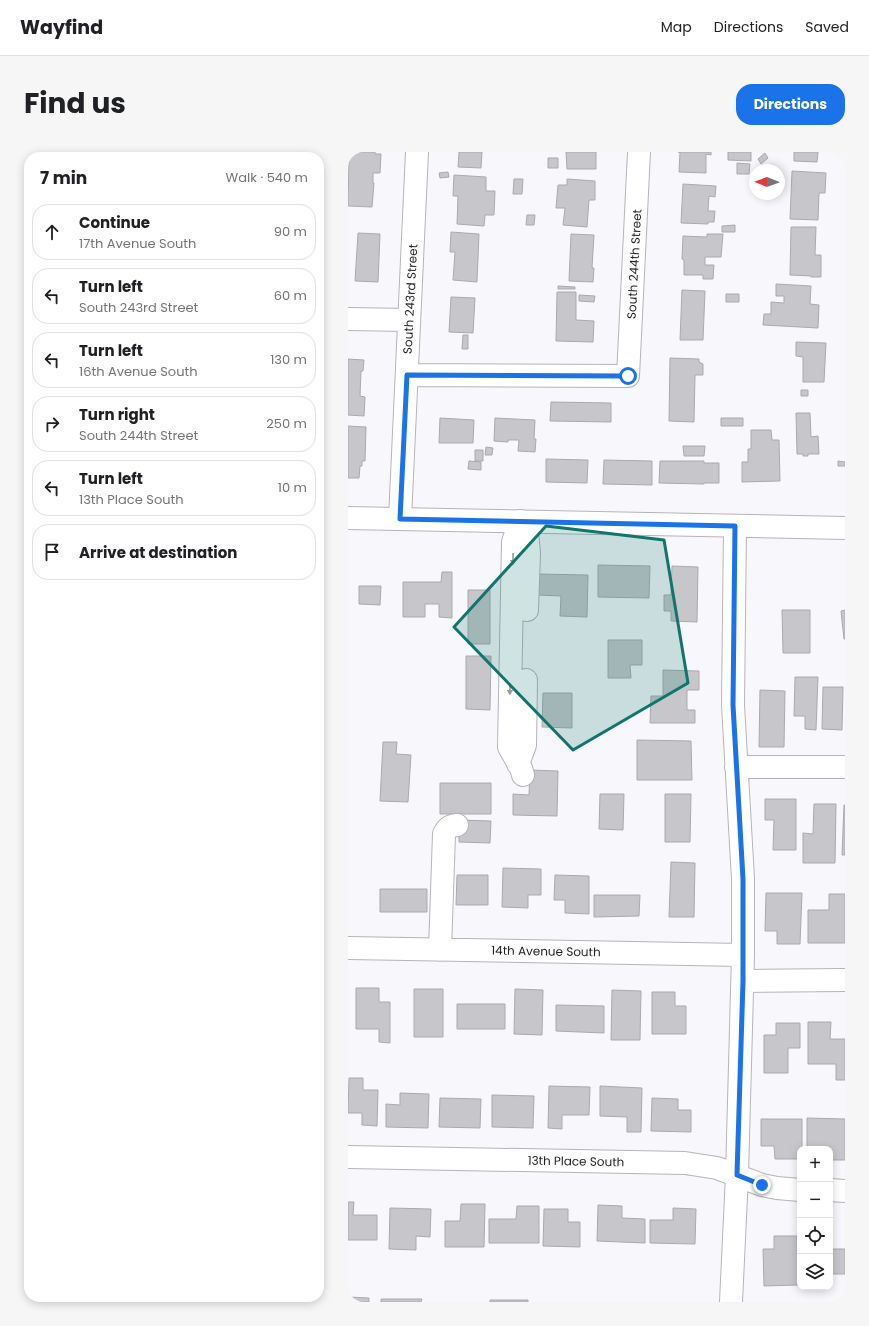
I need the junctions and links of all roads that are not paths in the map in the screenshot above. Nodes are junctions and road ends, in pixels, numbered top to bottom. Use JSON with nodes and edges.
{"nodes":[{"id":1,"x":417,"y":152,"type":"edge"},
{"id":2,"x":639,"y":152,"type":"edge"},
{"id":3,"x":348,"y":319,"type":"edge"},
{"id":4,"x":409,"y":320,"type":"junction"},
{"id":5,"x":407,"y":375,"type":"junction"},
{"id":6,"x":348,"y":518,"type":"edge"},
{"id":7,"x":400,"y":519,"type":"junction"},
{"id":8,"x":523,"y":522,"type":"junction"},
{"id":9,"x":735,"y":526,"type":"junction"},
{"id":10,"x":845,"y":528,"type":"edge"},
{"id":11,"x":845,"y":767,"type":"edge"},
{"id":12,"x":736,"y":768,"type":"junction"},
{"id":13,"x":520,"y":770,"type":"dead end"},
{"id":14,"x":457,"y":825,"type":"dead end"},
{"id":15,"x":348,"y":948,"type":"edge"},
{"id":16,"x":440,"y":950,"type":"junction"},
{"id":17,"x":743,"y":955,"type":"junction"},
{"id":18,"x":845,"y":980,"type":"edge"},
{"id":19,"x":743,"y":981,"type":"junction"},
{"id":20,"x":348,"y":1157,"type":"edge"},
{"id":21,"x":737,"y":1175,"type":"junction"},
{"id":22,"x":797,"y":1190,"type":"edge"},
{"id":23,"x":833,"y":1190,"type":"edge"},
{"id":24,"x":845,"y":1191,"type":"edge"},
{"id":25,"x":731,"y":1302,"type":"edge"}],
"edges":[{"from":1,"to":4,"type":"street","name":"South 243rd Street"},
{"from":2,"to":5,"type":"street","name":"South 244th Street"},
{"from":3,"to":4,"type":"street"},
{"from":4,"to":5,"type":"street","name":"South 243rd Street"},
{"from":5,"to":7,"type":"street","name":"South 243rd Street"},
{"from":6,"to":7,"type":"street"},
{"from":7,"to":8,"type":"street"},
{"from":8,"to":9,"type":"street"},
{"from":8,"to":13,"type":"street"},
{"from":9,"to":10,"type":"street"},
{"from":9,"to":12,"type":"street"},
{"from":11,"to":12,"type":"street"},
{"from":12,"to":17,"type":"street"},
{"from":14,"to":16,"type":"street"},
{"from":15,"to":16,"type":"street","name":"14th Avenue South"},
{"from":16,"to":17,"type":"street","name":"14th Avenue South"},
{"from":17,"to":19,"type":"street"},
{"from":18,"to":19,"type":"street"},
{"from":19,"to":21,"type":"street"},
{"from":20,"to":21,"type":"street","name":"13th Place South"},
{"from":21,"to":22,"type":"street","name":"13th Place South"},
{"from":21,"to":25,"type":"street"},
{"from":23,"to":24,"type":"street"}]}
